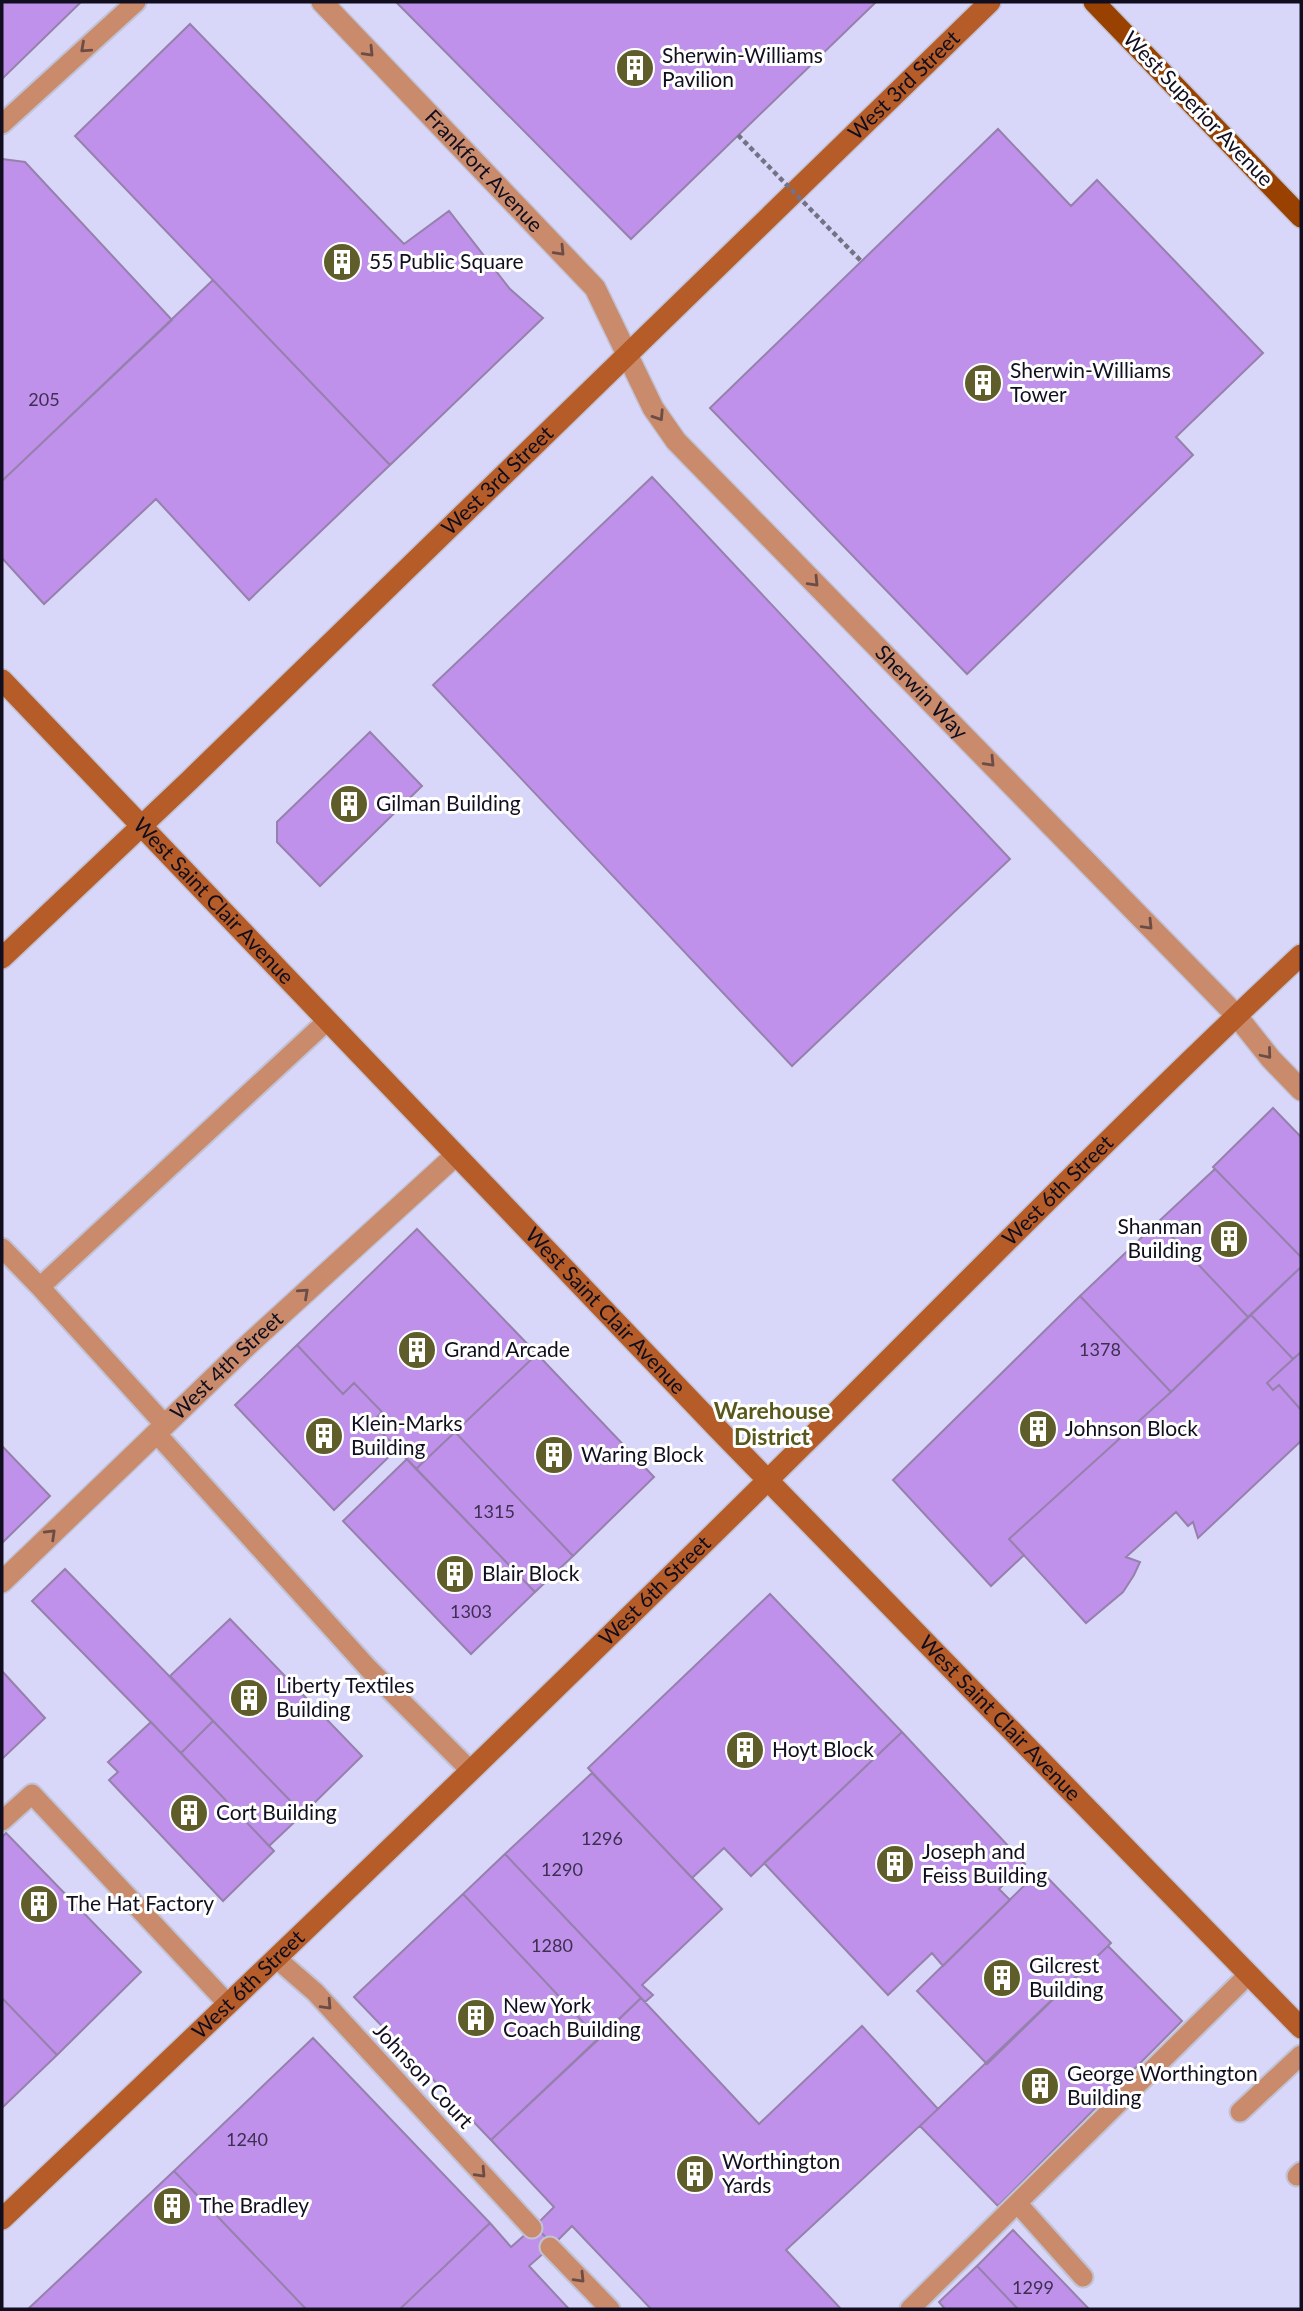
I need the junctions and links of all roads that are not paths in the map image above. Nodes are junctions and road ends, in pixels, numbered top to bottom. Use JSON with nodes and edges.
{"nodes":[{"id":1,"x":136,"y":2,"type":"edge"},
{"id":2,"x":322,"y":2,"type":"edge"},
{"id":3,"x":990,"y":2,"type":"edge"},
{"id":4,"x":1094,"y":2,"type":"edge"},
{"id":5,"x":2,"y":124,"type":"edge"},
{"id":6,"x":1301,"y":217,"type":"edge"},
{"id":7,"x":629,"y":355,"type":"junction"},
{"id":8,"x":2,"y":680,"type":"edge"},
{"id":9,"x":141,"y":825,"type":"junction"},
{"id":10,"x":1301,"y":955,"type":"edge"},
{"id":11,"x":2,"y":958,"type":"edge"},
{"id":12,"x":1236,"y":1015,"type":"junction"},
{"id":13,"x":327,"y":1021,"type":"junction"},
{"id":14,"x":1301,"y":1090,"type":"edge"},
{"id":15,"x":456,"y":1155,"type":"junction"},
{"id":16,"x":2,"y":1248,"type":"edge"},
{"id":17,"x":40,"y":1287,"type":"junction"},
{"id":18,"x":160,"y":1429,"type":"junction"},
{"id":19,"x":768,"y":1480,"type":"junction"},
{"id":20,"x":2,"y":1582,"type":"edge"},
{"id":21,"x":470,"y":1770,"type":"junction"},
{"id":22,"x":2,"y":1821,"type":"edge"},
{"id":23,"x":277,"y":1959,"type":"junction"},
{"id":24,"x":1248,"y":1975,"type":"junction"},
{"id":25,"x":228,"y":2004,"type":"junction"},
{"id":26,"x":1301,"y":2028,"type":"edge"},
{"id":27,"x":1301,"y":2055,"type":"edge"},
{"id":28,"x":1240,"y":2112,"type":"dead end"},
{"id":29,"x":1018,"y":2204,"type":"junction"},
{"id":30,"x":2,"y":2219,"type":"edge"},
{"id":31,"x":532,"y":2228,"type":"dead end"},
{"id":32,"x":550,"y":2247,"type":"dead end"},
{"id":33,"x":1083,"y":2277,"type":"dead end"},
{"id":34,"x":610,"y":2309,"type":"edge"},
{"id":35,"x":910,"y":2309,"type":"edge"}],
"edges":[{"from":1,"to":5,"type":"lane","one_way":true},
{"from":2,"to":7,"type":"street","name":"Frankfort Avenue","one_way":true},
{"from":3,"to":7,"type":"street","name":"West 3rd Street"},
{"from":4,"to":6,"type":"main road","name":"West Superior Avenue"},
{"from":7,"to":9,"type":"street","name":"West 3rd Street"},
{"from":7,"to":12,"type":"street","name":"Sherwin Way","one_way":true},
{"from":8,"to":9,"type":"street","name":"West Saint Clair Avenue"},
{"from":9,"to":11,"type":"street","name":"West 3rd Street"},
{"from":9,"to":13,"type":"street","name":"West Saint Clair Avenue"},
{"from":10,"to":12,"type":"street","name":"West 6th Street"},
{"from":12,"to":14,"type":"street","one_way":true},
{"from":12,"to":19,"type":"street","name":"West 6th Street"},
{"from":13,"to":15,"type":"street","name":"West Saint Clair Avenue"},
{"from":13,"to":17,"type":"lane"},
{"from":18,"to":15,"type":"street","name":"West 4th Street","one_way":true},
{"from":15,"to":19,"type":"street","name":"West Saint Clair Avenue"},
{"from":16,"to":17,"type":"lane"},
{"from":17,"to":18,"type":"lane"},
{"from":20,"to":18,"type":"street","name":"West 4th Street","one_way":true},
{"from":18,"to":21,"type":"lane"},
{"from":19,"to":21,"type":"street","name":"West 6th Street"},
{"from":19,"to":24,"type":"street","name":"West Saint Clair Avenue"},
{"from":21,"to":23,"type":"street","name":"West 6th Street"},
{"from":22,"to":25,"type":"lane"},
{"from":23,"to":25,"type":"street","name":"West 6th Street"},
{"from":23,"to":31,"type":"lane","name":"Johnson Court","one_way":true},
{"from":24,"to":26,"type":"street","name":"West Saint Clair Avenue"},
{"from":24,"to":29,"type":"lane"},
{"from":25,"to":30,"type":"street","name":"West 6th Street"},
{"from":27,"to":28,"type":"lane"},
{"from":29,"to":33,"type":"lane"},
{"from":29,"to":35,"type":"lane"},
{"from":32,"to":34,"type":"lane","one_way":true}]}
